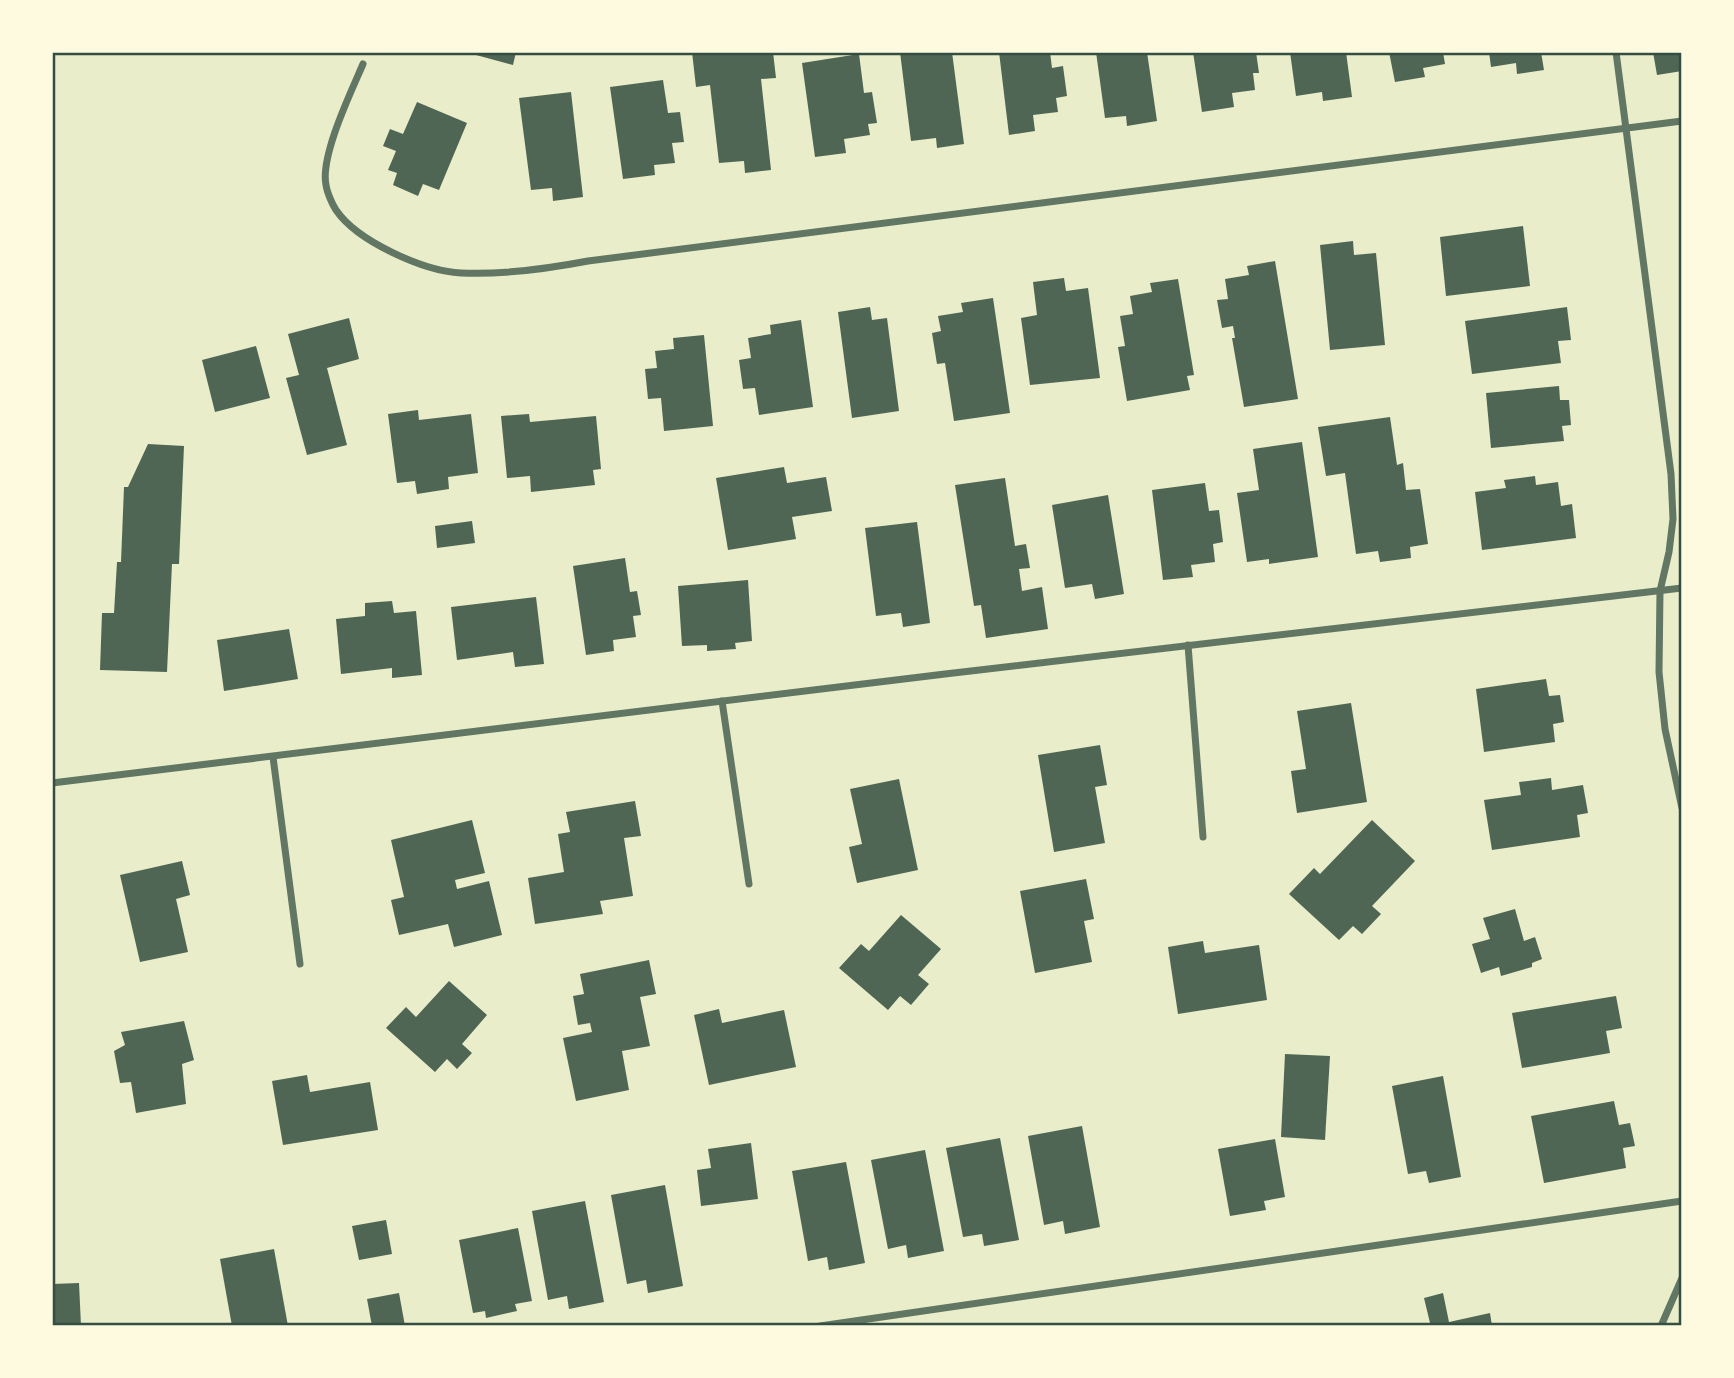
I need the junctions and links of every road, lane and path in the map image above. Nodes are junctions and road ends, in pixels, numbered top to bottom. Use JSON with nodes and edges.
{"nodes":[{"id":1,"x":1616,"y":52,"type":"edge"},
{"id":2,"x":363,"y":64,"type":"dead end"},
{"id":3,"x":1682,"y":121,"type":"edge"},
{"id":4,"x":1626,"y":128,"type":"junction"},
{"id":5,"x":1682,"y":588,"type":"edge"},
{"id":6,"x":1660,"y":591,"type":"junction"},
{"id":7,"x":1188,"y":645,"type":"junction"},
{"id":8,"x":722,"y":701,"type":"junction"},
{"id":9,"x":273,"y":757,"type":"junction"},
{"id":10,"x":52,"y":783,"type":"edge"},
{"id":11,"x":1682,"y":808,"type":"edge"},
{"id":12,"x":1203,"y":837,"type":"dead end"},
{"id":13,"x":748,"y":884,"type":"dead end"},
{"id":14,"x":300,"y":964,"type":"dead end"},
{"id":15,"x":1682,"y":1200,"type":"edge"},
{"id":16,"x":1682,"y":1278,"type":"edge"},
{"id":17,"x":820,"y":1325,"type":"edge"},
{"id":18,"x":1661,"y":1325,"type":"edge"}],
"edges":[{"from":1,"to":4,"type":"street"},
{"from":2,"to":4,"type":"street"},
{"from":3,"to":4,"type":"street"},
{"from":4,"to":6,"type":"street"},
{"from":5,"to":6,"type":"street"},
{"from":6,"to":7,"type":"street"},
{"from":6,"to":11,"type":"street"},
{"from":7,"to":8,"type":"street"},
{"from":7,"to":12,"type":"street"},
{"from":8,"to":9,"type":"street"},
{"from":8,"to":13,"type":"street"},
{"from":9,"to":10,"type":"street"},
{"from":9,"to":14,"type":"street"},
{"from":15,"to":17,"type":"street"},
{"from":16,"to":18,"type":"street"}]}
